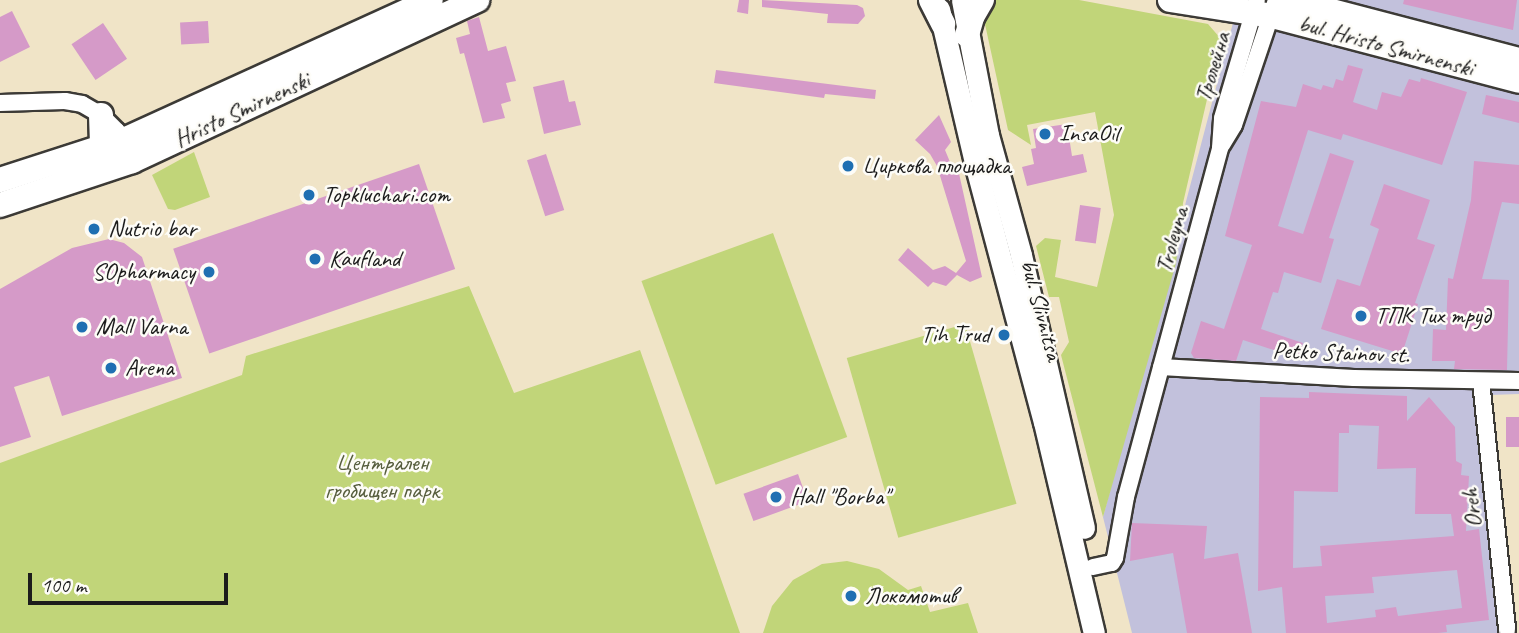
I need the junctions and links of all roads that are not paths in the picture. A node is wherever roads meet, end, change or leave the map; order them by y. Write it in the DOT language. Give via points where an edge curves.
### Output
graph roads {
  1 [pos="431,0"];
  2 [pos="477,0"];
  3 [pos="931,0"];
  4 [pos="962,0"];
  5 [pos="982,0"];
  6 [pos="1170,0"];
  7 [pos="1270,6"];
  8 [pos="940,12"];
  9 [pos="967,35"];
  10 [pos="1519,60"];
  11 [pos="1519,81"];
  12 [pos="0,103"];
  13 [pos="101,115"];
  14 [pos="1220,148"];
  15 [pos="119,149"];
  16 [pos="0,180"];
  17 [pos="0,205"];
  18 [pos="1161,367"];
  19 [pos="1481,381"];
  20 [pos="1519,381"];
  21 [pos="1093,567"];
  22 [pos="1507,630"];
  23 [pos="1094,633"];
  24 [pos="1107,633"];
  1 -- 15 [label="main road, Hristo Smirnenski"];
  2 -- 15 [label="main road, Hristo Smirnenski"];
  3 -- 8 [label="main road"];
  4 -- 9 [label="main road, bul. Slivnitsa"];
  5 -- 9 [label="main road"];
  6 -- 7 [label="main road, bul. Hristo Smirnenski"];
  7 -- 10 [label="main road, bul. Hristo Smirnenski"];
  7 -- 11 [label="main road, bul. Hristo Smirnenski"];
  7 -- 14 [label="street, Тролейна" via="1222,118"];
  8 -- 23 [label="main road, bul. Slivnitsa"];
  9 -- 21 [label="main road, bul. Slivnitsa"];
  12 -- 13 [label="street" via="65,101"];
  13 -- 15 [label="main road"];
  14 -- 18 [label="street, Troleyna"];
  15 -- 16 [label="main road, Hristo Smirnenski"];
  15 -- 17 [label="main road, Hristo Smirnenski"];
  18 -- 19 [label="street, Petko Stainov st."];
  18 -- 21 [label="street, Troleyna" via="1114,561"];
  19 -- 20 [label="street, Petko Stainov st."];
  19 -- 22 [label="street, Oreh"];
  21 -- 24 [label="main road, bul. Slivnitsa"];
}
